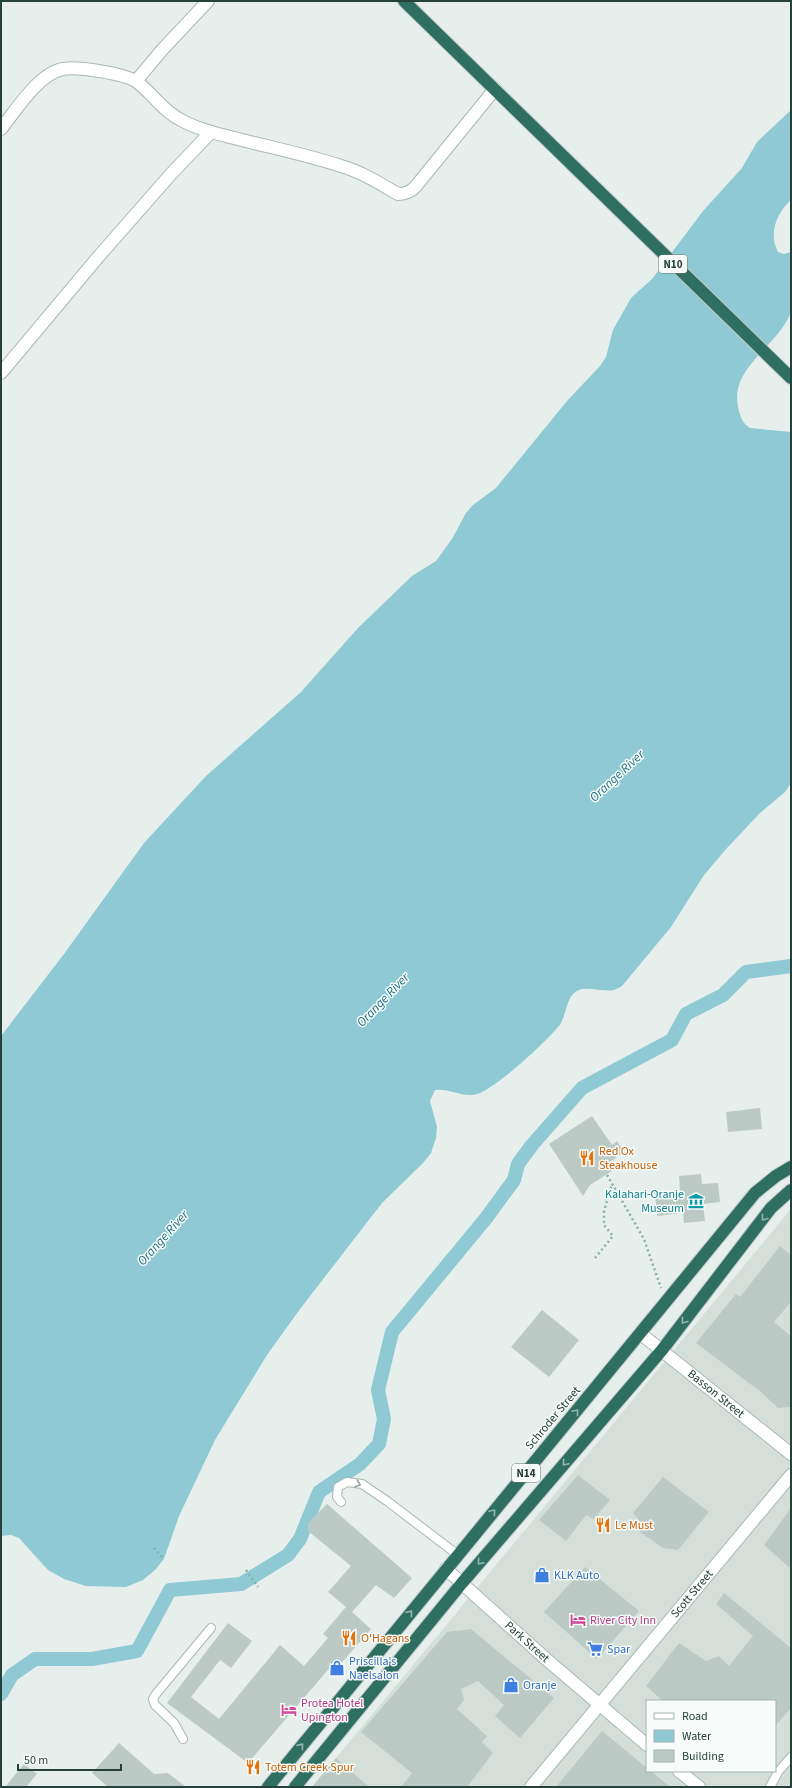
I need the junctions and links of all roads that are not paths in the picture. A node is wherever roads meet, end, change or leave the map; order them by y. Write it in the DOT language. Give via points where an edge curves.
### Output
graph roads {
  1 [pos="208,1"];
  2 [pos="404,1"];
  3 [pos="136,81"];
  4 [pos="495,89"];
  5 [pos="1,129"];
  6 [pos="211,132"];
  7 [pos="1,373"];
  8 [pos="791,378"];
  9 [pos="791,1167"];
  10 [pos="791,1190"];
  11 [pos="641,1334"];
  12 [pos="662,1350"];
  13 [pos="791,1454"];
  14 [pos="791,1475"];
  15 [pos="341,1502"];
  16 [pos="458,1555"];
  17 [pos="446,1568"];
  18 [pos="462,1583"];
  19 [pos="211,1628"];
  20 [pos="599,1706"];
  21 [pos="183,1739"];
  22 [pos="646,1743"];
  23 [pos="791,1757"];
  24 [pos="681,1772"];
  25 [pos="268,1787"];
  26 [pos="295,1787"];
  27 [pos="531,1787"];
  28 [pos="699,1787"];
  29 [pos="770,1787"];
  1 -- 3 [label="street"];
  2 -- 4 [label="highway, N10"];
  3 -- 5 [label="street" via="110,73 61,69 45,78"];
  3 -- 6 [label="street" via="174,117"];
  4 -- 6 [label="street" via="416,186 410,192 402,194 342,166"];
  4 -- 8 [label="highway, N10"];
  6 -- 7 [label="street" via="99,256"];
  9 -- 11 [label="highway, Schroder Street / N14" via="755,1193"];
  10 -- 12 [label="highway, N14, one-way" via="771,1208"];
  11 -- 12 [label="street, Basson Street"];
  16 -- 11 [label="highway, Schroder Street / N14, one-way"];
  12 -- 13 [label="street, Basson Street"];
  12 -- 18 [label="highway, N14, one-way"];
  14 -- 20 [label="street, Scott Street"];
  15 -- 16 [label="lane, one-way" via="336,1497 338,1487 345,1482 357,1482 387,1501"];
  16 -- 17 [label="highway, Schroder Street / N14"];
  17 -- 18 [label="street, Park Street"];
  25 -- 17 [label="highway, Schroder Street / N14, one-way"];
  18 -- 20 [label="street, Park Street"];
  18 -- 26 [label="highway, N14"];
  19 -- 21 [label="lane" via="153,1699 155,1705 174,1723"];
  20 -- 22 [label="street, Park Street"];
  20 -- 27 [label="street, Scott Street"];
  23 -- 29 [label="lane" via="778,1772"];
  24 -- 28 [label="street"];
}
